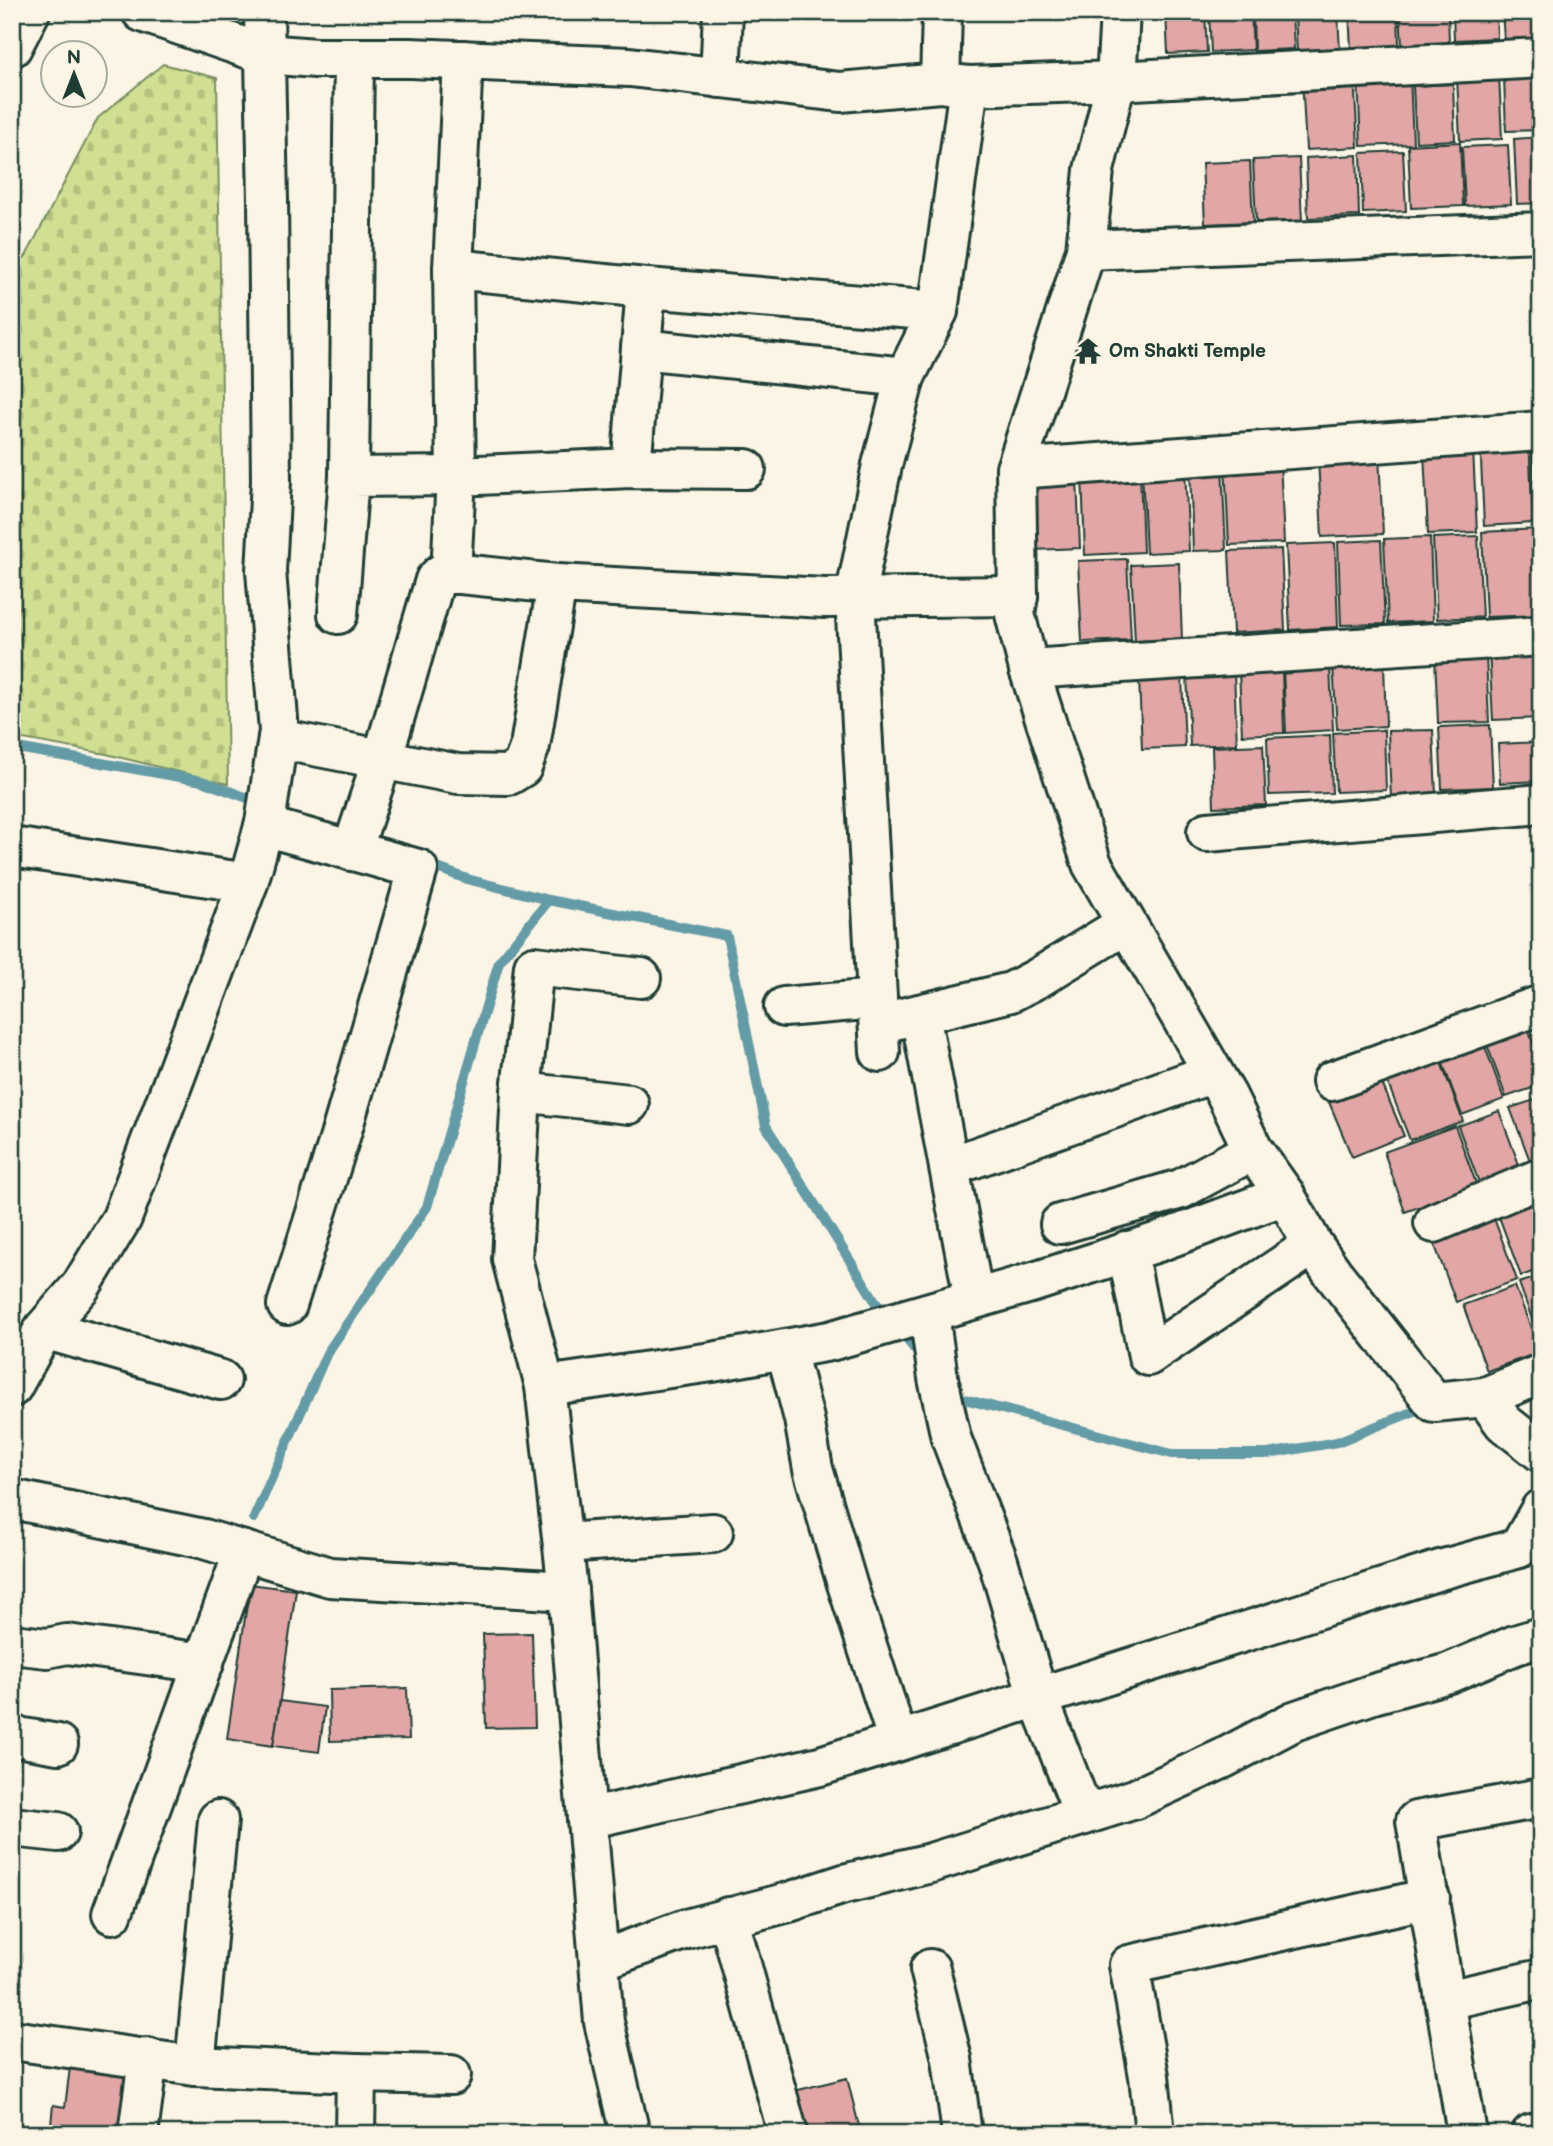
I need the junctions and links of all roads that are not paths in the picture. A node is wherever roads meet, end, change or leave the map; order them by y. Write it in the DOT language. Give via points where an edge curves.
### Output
graph roads {
  1 [pos="30,12"];
  2 [pos="142,12"];
  3 [pos="264,12"];
  4 [pos="723,12"];
  5 [pos="942,12"];
  6 [pos="1120,12"];
  7 [pos="12,47"];
  8 [pos="264,54"];
  9 [pos="354,58"];
  10 [pos="1541,58"];
  11 [pos="463,60"];
  12 [pos="720,78"];
  13 [pos="1116,81"];
  14 [pos="954,85"];
  15 [pos="1541,232"];
  16 [pos="1086,250"];
  17 [pos="453,269"];
  18 [pos="646,288"];
  19 [pos="938,311"];
  20 [pos="640,349"];
  21 [pos="905,377"];
  22 [pos="1541,431"];
  23 [pos="631,468"];
  24 [pos="746,469"];
  25 [pos="1016,469"];
  26 [pos="456,476"];
  27 [pos="349,477"];
  28 [pos="451,574"];
  29 [pos="556,584"];
  30 [pos="1018,596"];
  31 [pos="855,598"];
  32 [pos="338,614"];
  33 [pos="1541,636"];
  34 [pos="1029,669"];
  35 [pos="278,739"];
  36 [pos="382,760"];
  37 [pos="1541,804"];
  38 [pos="266,812"];
  39 [pos="1207,832"];
  40 [pos="12,847"];
  41 [pos="352,851"];
  42 [pos="248,883"];
  43 [pos="1126,924"];
  44 [pos="640,978"];
  45 [pos="1541,1005"];
  46 [pos="784,1007"];
  47 [pos="920,1014"];
  48 [pos="878,1025"];
  49 [pos="1213,1073"];
  50 [pos="1332,1081"];
  51 [pos="521,1093"];
  52 [pos="629,1104"];
  53 [pos="1253,1150"];
  54 [pos="949,1167"];
  55 [pos="1541,1178"];
  56 [pos="1284,1195"];
  57 [pos="1434,1223"];
  58 [pos="1060,1224"];
  59 [pos="1313,1245"];
  60 [pos="1127,1251"];
  61 [pos="974,1299"];
  62 [pos="287,1305"];
  63 [pos="924,1315"];
  64 [pos="44,1329"];
  65 [pos="786,1350"];
  66 [pos="1541,1374"];
  67 [pos="221,1380"];
  68 [pos="545,1386"];
  69 [pos="12,1387"];
  70 [pos="1485,1397"];
  71 [pos="1541,1452"];
  72 [pos="12,1499"];
  73 [pos="1541,1508"];
  74 [pos="713,1533"];
  75 [pos="563,1543"];
  76 [pos="244,1551"];
  77 [pos="568,1591"];
  78 [pos="1541,1637"];
  79 [pos="12,1644"];
  80 [pos="204,1663"];
  81 [pos="1038,1698"];
  82 [pos="12,1736"];
  83 [pos="898,1741"];
  84 [pos="58,1744"];
  85 [pos="1541,1798"];
  86 [pos="1084,1815"];
  87 [pos="587,1819"];
  88 [pos="218,1820"];
  89 [pos="12,1827"];
  90 [pos="58,1832"];
  91 [pos="1430,1898"];
  92 [pos="112,1914"];
  93 [pos="728,1917"];
  94 [pos="599,1961"];
  95 [pos="930,1969"];
  96 [pos="1541,1979"];
  97 [pos="1446,2000"];
  98 [pos="12,2039"];
  99 [pos="148,2058"];
  100 [pos="195,2066"];
  101 [pos="356,2073"];
  102 [pos="451,2075"];
  103 [pos="1541,2132"];
  104 [pos="138,2134"];
  105 [pos="355,2134"];
  106 [pos="630,2134"];
  107 [pos="788,2134"];
  108 [pos="962,2134"];
  109 [pos="1155,2134"];
  110 [pos="1467,2134"];
  111 [pos="1531,2134"];
  1 -- 7 [label="street"];
  2 -- 8 [label="street"];
  3 -- 8 [label="street"];
  4 -- 12 [label="street"];
  5 -- 14 [label="street"];
  6 -- 13 [label="street"];
  8 -- 9 [label="street"];
  8 -- 35 [label="street" via="271,467 266,571"];
  9 -- 11 [label="street"];
  9 -- 27 [label="street"];
  10 -- 13 [label="street"];
  11 -- 12 [label="street" via="630,67"];
  11 -- 17 [label="street"];
  12 -- 14 [label="street" via="840,92"];
  13 -- 14 [label="street"];
  13 -- 16 [label="street" via="1094,170"];
  14 -- 19 [label="street"];
  15 -- 16 [label="street"];
  16 -- 25 [label="street"];
  17 -- 18 [label="street"];
  17 -- 26 [label="street"];
  18 -- 19 [label="street"];
  18 -- 20 [label="street"];
  19 -- 21 [label="street"];
  20 -- 21 [label="street"];
  20 -- 23 [label="street"];
  21 -- 31 [label="street"];
  22 -- 25 [label="street"];
  23 -- 24 [label="street"];
  23 -- 26 [label="street"];
  25 -- 30 [label="street"];
  26 -- 27 [label="street"];
  26 -- 28 [label="street"];
  27 -- 32 [label="street"];
  28 -- 29 [label="street"];
  28 -- 36 [label="street" via="440,574 435,580"];
  29 -- 31 [label="street"];
  29 -- 36 [label="street" via="530,746 522,767 509,775 458,774"];
  30 -- 31 [label="street"];
  30 -- 34 [label="street" via="1015,614"];
  31 -- 48 [label="street"];
  33 -- 34 [label="street"];
  34 -- 43 [label="street" via="1092,864"];
  35 -- 36 [label="street"];
  35 -- 38 [label="street"];
  36 -- 41 [label="street"];
  37 -- 39 [label="street"];
  38 -- 41 [label="street"];
  38 -- 42 [label="street"];
  40 -- 42 [label="street"];
  41 -- 62 [label="street" via="418,869"];
  42 -- 64 [label="street" via="122,1217 81,1286"];
  43 -- 47 [label="street" via="1011,992"];
  43 -- 49 [label="street"];
  44 -- 51 [label="street" via="534,966"];
  45 -- 50 [label="street"];
  46 -- 48 [label="street"];
  47 -- 48 [label="street"];
  47 -- 54 [label="street"];
  49 -- 53 [label="street"];
  49 -- 54 [label="street"];
  51 -- 52 [label="street"];
  51 -- 68 [label="street" via="512,1259"];
  53 -- 56 [label="street"];
  53 -- 58 [label="street" via="1181,1189"];
  54 -- 61 [label="street"];
  55 -- 57 [label="street"];
  56 -- 59 [label="street"];
  56 -- 60 [label="street"];
  59 -- 60 [label="street" via="1148,1356"];
  59 -- 70 [label="street" via="1434,1402"];
  60 -- 61 [label="street"];
  61 -- 63 [label="street"];
  63 -- 65 [label="street"];
  63 -- 81 [label="street" via="951,1438 998,1561"];
  64 -- 67 [label="street"];
  64 -- 69 [label="street"];
  65 -- 68 [label="street"];
  65 -- 83 [label="street" via="813,1469"];
  66 -- 70 [label="street"];
  68 -- 75 [label="street"];
  70 -- 71 [label="street" via="1504,1423"];
  72 -- 76 [label="street" via="204,1538"];
  73 -- 81 [label="street" via="1519,1548"];
  74 -- 75 [label="street"];
  75 -- 77 [label="street"];
  76 -- 77 [label="street" via="330,1577"];
  76 -- 80 [label="street"];
  77 -- 87 [label="street"];
  78 -- 86 [label="street" via="1450,1673 1294,1721 1135,1798"];
  79 -- 80 [label="street" via="47,1648 66,1644"];
  80 -- 92 [label="street"];
  81 -- 83 [label="street"];
  81 -- 86 [label="street"];
  82 -- 84 [label="street"];
  83 -- 87 [label="street" via="820,1766"];
  85 -- 91 [label="street" via="1416,1821"];
  86 -- 93 [label="street" via="931,1863"];
  87 -- 94 [label="street"];
  88 -- 100 [label="street"];
  89 -- 90 [label="street"];
  91 -- 97 [label="street"];
  91 -- 109 [label="street" via="1129,1965"];
  93 -- 94 [label="street"];
  93 -- 107 [label="street"];
  94 -- 106 [label="street" via="604,2022"];
  95 -- 108 [label="street" via="952,2059"];
  96 -- 97 [label="street"];
  97 -- 110 [label="street"];
  98 -- 99 [label="street"];
  99 -- 100 [label="street"];
  99 -- 104 [label="street"];
  100 -- 101 [label="street"];
  101 -- 102 [label="street"];
  101 -- 105 [label="street"];
  103 -- 111 [label="street"];
}
